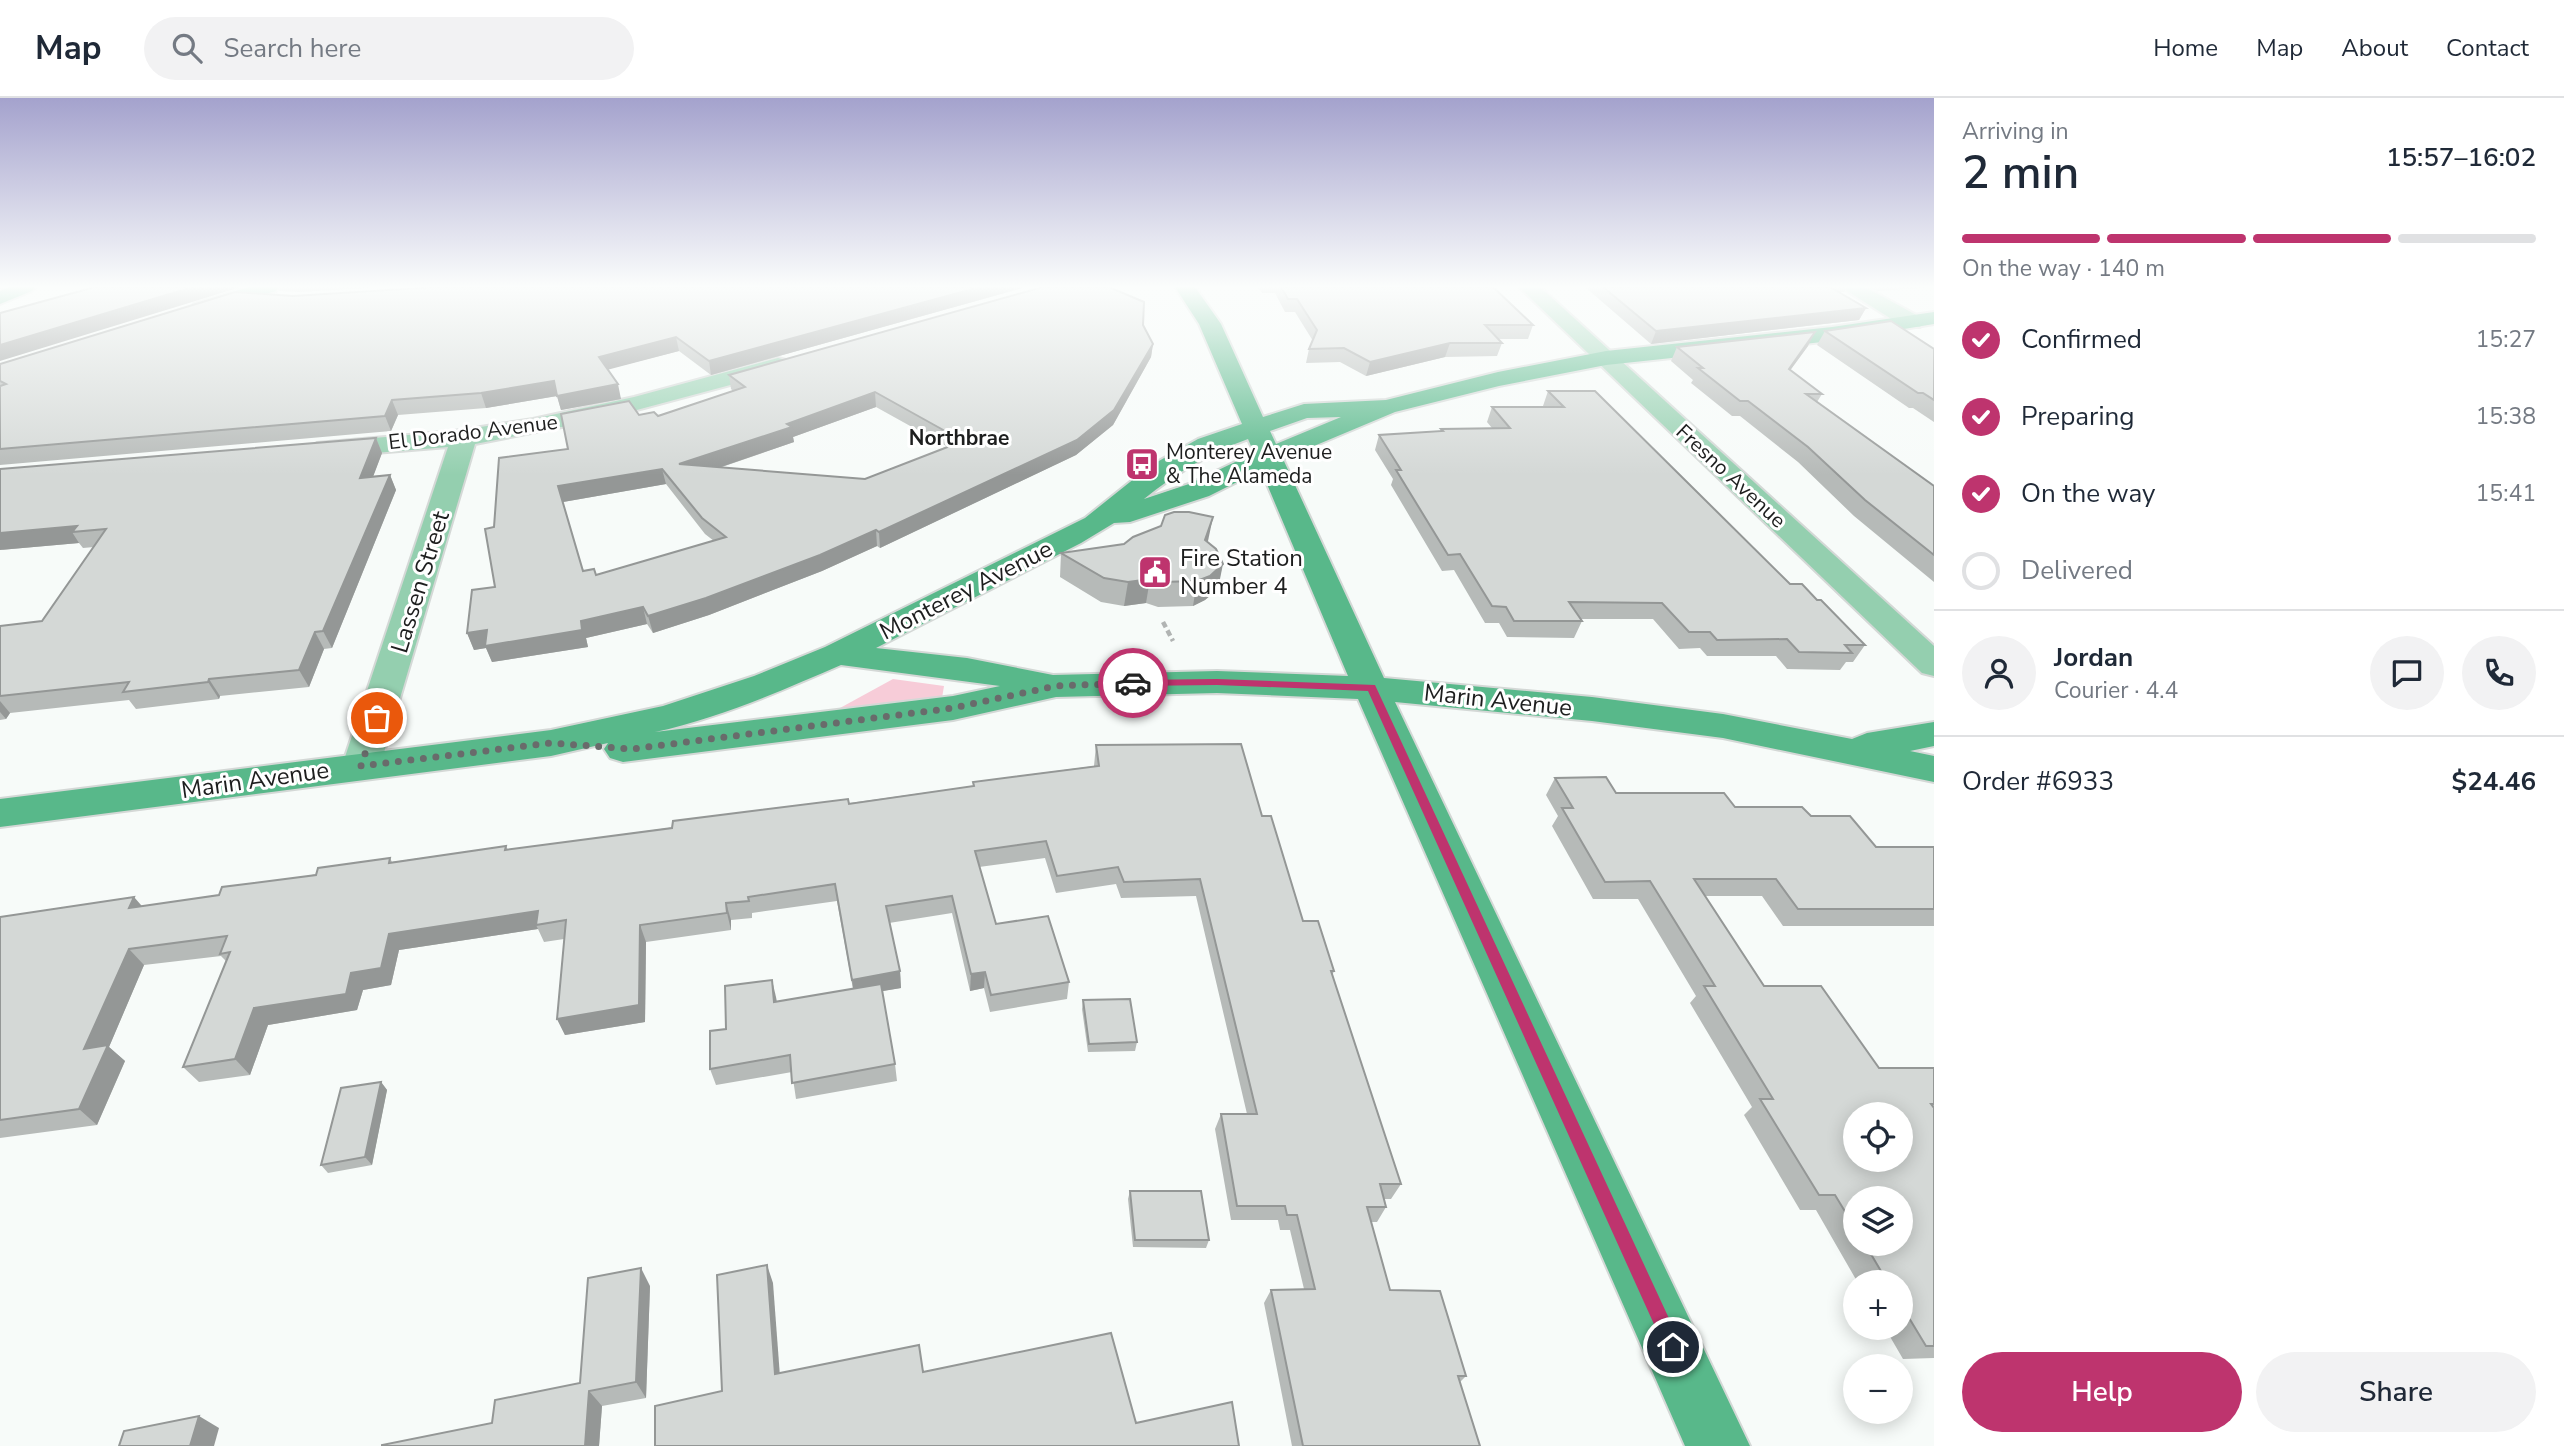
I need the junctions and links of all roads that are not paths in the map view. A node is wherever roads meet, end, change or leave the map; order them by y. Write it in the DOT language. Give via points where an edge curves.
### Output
graph roads {
  1 [pos="1220,350"];
  2 [pos="1597,350"];
  3 [pos="1682,350"];
  4 [pos="1606,358"];
  5 [pos="803,359"];
  6 [pos="1386,407"];
  7 [pos="1253,428"];
  8 [pos="464,437"];
  9 [pos="307,450"];
  10 [pos="1266,457"];
  11 [pos="1095,524"];
  12 [pos="837,654"];
  13 [pos="1934,665"];
  14 [pos="1056,686"];
  15 [pos="1371,688"];
  16 [pos="1934,734"];
  17 [pos="551,743"];
  18 [pos="1846,750"];
  19 [pos="361,766"];
  20 [pos="1934,769"];
  21 [pos="0,813"];
  22 [pos="1718,1446"];
  1 -- 7 [label="main road"];
  2 -- 4 [label="street, Fresno Avenue"];
  3 -- 4 [label="main road, Monterey Avenue"];
  4 -- 6 [label="main road, Monterey Avenue"];
  4 -- 13 [label="street, Fresno Avenue"];
  5 -- 8 [label="street, El Dorado Avenue" via="614,410"];
  6 -- 7 [label="main road, Monterey Avenue" via="1304,411"];
  6 -- 10 [label="main road, Monterey Avenue"];
  7 -- 10 [label="main road"];
  7 -- 11 [label="main road, Monterey Avenue" via="1207,445 1160,472"];
  8 -- 9 [label="street, El Dorado Avenue"];
  8 -- 19 [label="street, Lassen Street"];
  10 -- 11 [label="main road, Monterey Avenue" via="1199,490"];
  10 -- 15 [label="main road"];
  11 -- 12 [label="main road, Monterey Avenue"];
  12 -- 14 [label="main road, Marin Avenue" via="967,669"];
  12 -- 17 [label="main road, Marin Avenue" via="670,717"];
  14 -- 15 [label="main road, Marin Avenue" via="1217,682"];
  14 -- 17 [label="main road, Marin Avenue" via="953,708 632,749"];
  15 -- 18 [label="main road, Marin Avenue" via="1697,723"];
  15 -- 22 [label="main road"];
  16 -- 18 [label="main road"];
  17 -- 19 [label="main road, Marin Avenue"];
  18 -- 20 [label="main road, Marin Avenue"];
  19 -- 21 [label="main road, Marin Avenue"];
}
